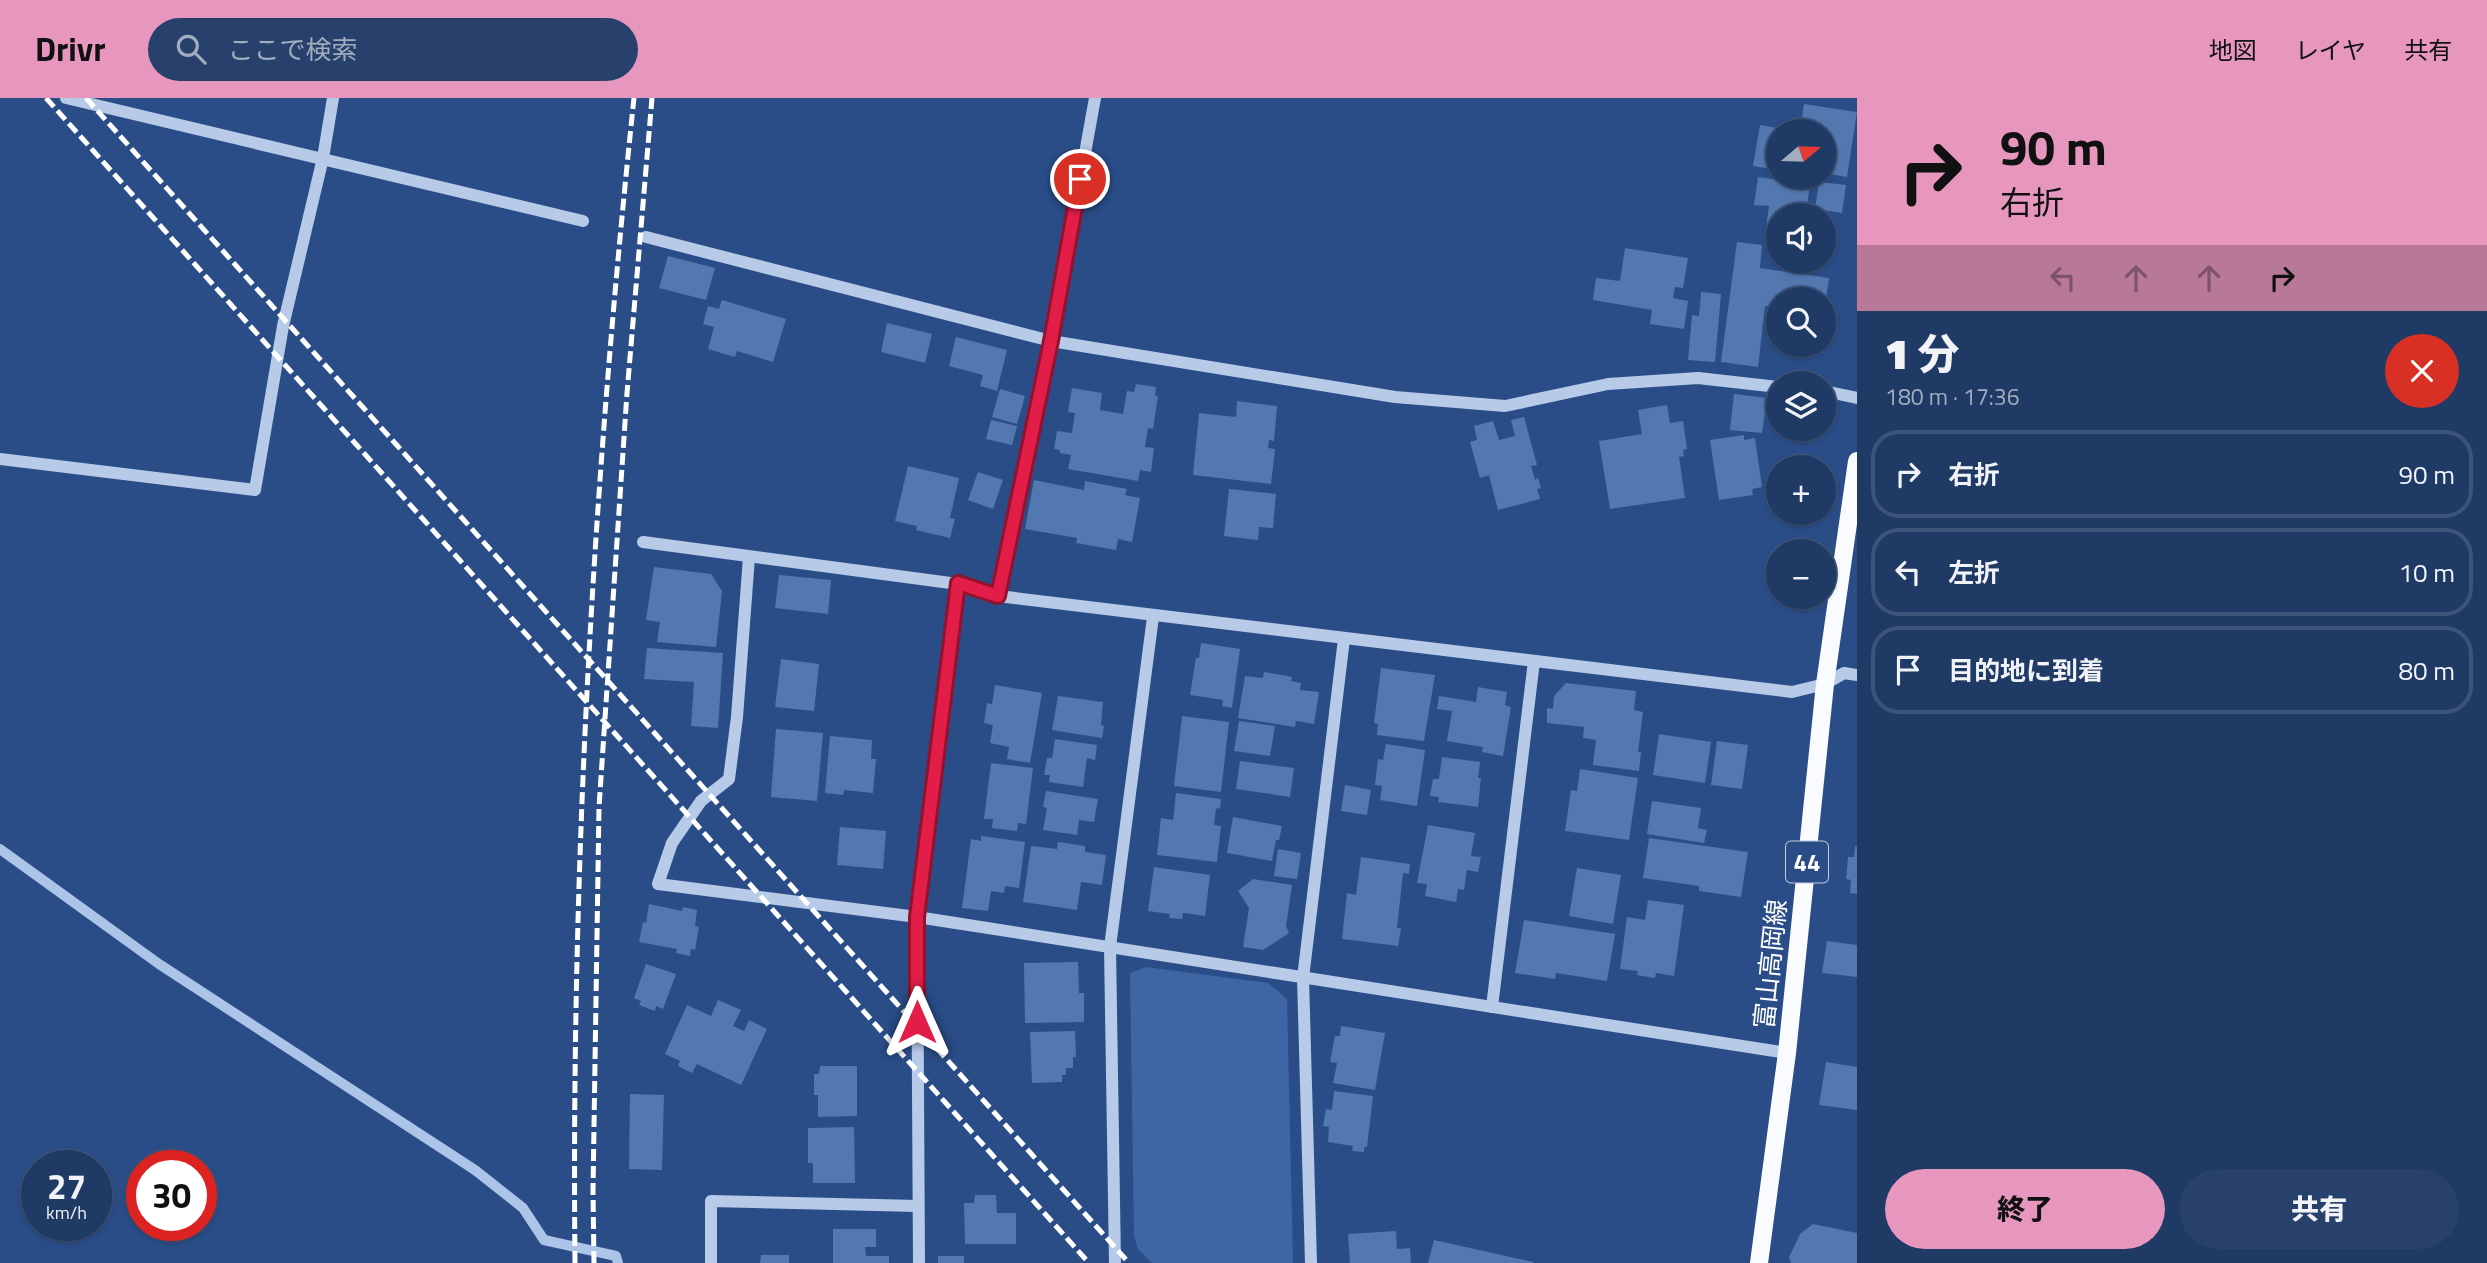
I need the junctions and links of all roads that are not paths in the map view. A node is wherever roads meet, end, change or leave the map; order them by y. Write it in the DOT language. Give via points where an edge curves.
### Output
graph roads {
  1 [pos="66,98"];
  2 [pos="334,98"];
  3 [pos="1095,98"];
  4 [pos="323,158"];
  5 [pos="583,221"];
  6 [pos="646,237"];
  7 [pos="1051,341"];
  8 [pos="1766,386"];
  9 [pos="1836,394"];
  10 [pos="1857,398"];
  11 [pos="0,459"];
  12 [pos="1857,461"];
  13 [pos="1852,535"];
  14 [pos="643,542"];
  15 [pos="749,556"];
  16 [pos="958,583"];
  17 [pos="998,596"];
  18 [pos="1153,617"];
  19 [pos="1344,639"];
  20 [pos="1534,661"];
  21 [pos="1857,675"];
  22 [pos="1825,684"];
  23 [pos="917,917"];
  24 [pos="1110,947"];
  25 [pos="1303,978"];
  26 [pos="1492,1007"];
  27 [pos="1787,1053"];
  28 [pos="918,1206"];
  29 [pos="710,1263"];
  30 [pos="919,1263"];
  31 [pos="1115,1263"];
  32 [pos="1311,1263"];
  33 [pos="1759,1263"];
  1 -- 4 [label="street"];
  2 -- 4 [label="street"];
  3 -- 7 [label="street"];
  4 -- 5 [label="street"];
  4 -- 11 [label="street" via="283,326 255,490"];
  6 -- 7 [label="street"];
  7 -- 8 [label="street" via="1395,397 1505,406 1608,384 1698,378"];
  7 -- 17 [label="street"];
  9 -- 10 [label="street"];
  12 -- 13 [label="main road, 富山高岡線 / 44"];
  13 -- 22 [label="main road, 富山高岡線 / 44"];
  14 -- 15 [label="street"];
  15 -- 16 [label="street"];
  15 -- 23 [label="street" via="729,779 701,801 672,843 658,884"];
  16 -- 17 [label="street"];
  16 -- 23 [label="street"];
  17 -- 18 [label="street"];
  18 -- 19 [label="street"];
  18 -- 24 [label="street"];
  19 -- 20 [label="street"];
  19 -- 25 [label="street"];
  20 -- 22 [label="street" via="1792,692"];
  20 -- 26 [label="street"];
  21 -- 22 [label="street" via="1844,673"];
  22 -- 27 [label="main road, 富山高岡線 / 44"];
  23 -- 24 [label="street"];
  23 -- 28 [label="street"];
  24 -- 25 [label="street"];
  24 -- 31 [label="street"];
  25 -- 26 [label="street"];
  25 -- 32 [label="street"];
  26 -- 27 [label="street"];
  27 -- 33 [label="main road, 富山高岡線 / 44"];
  28 -- 29 [label="street" via="711,1201"];
  28 -- 30 [label="street"];
}
